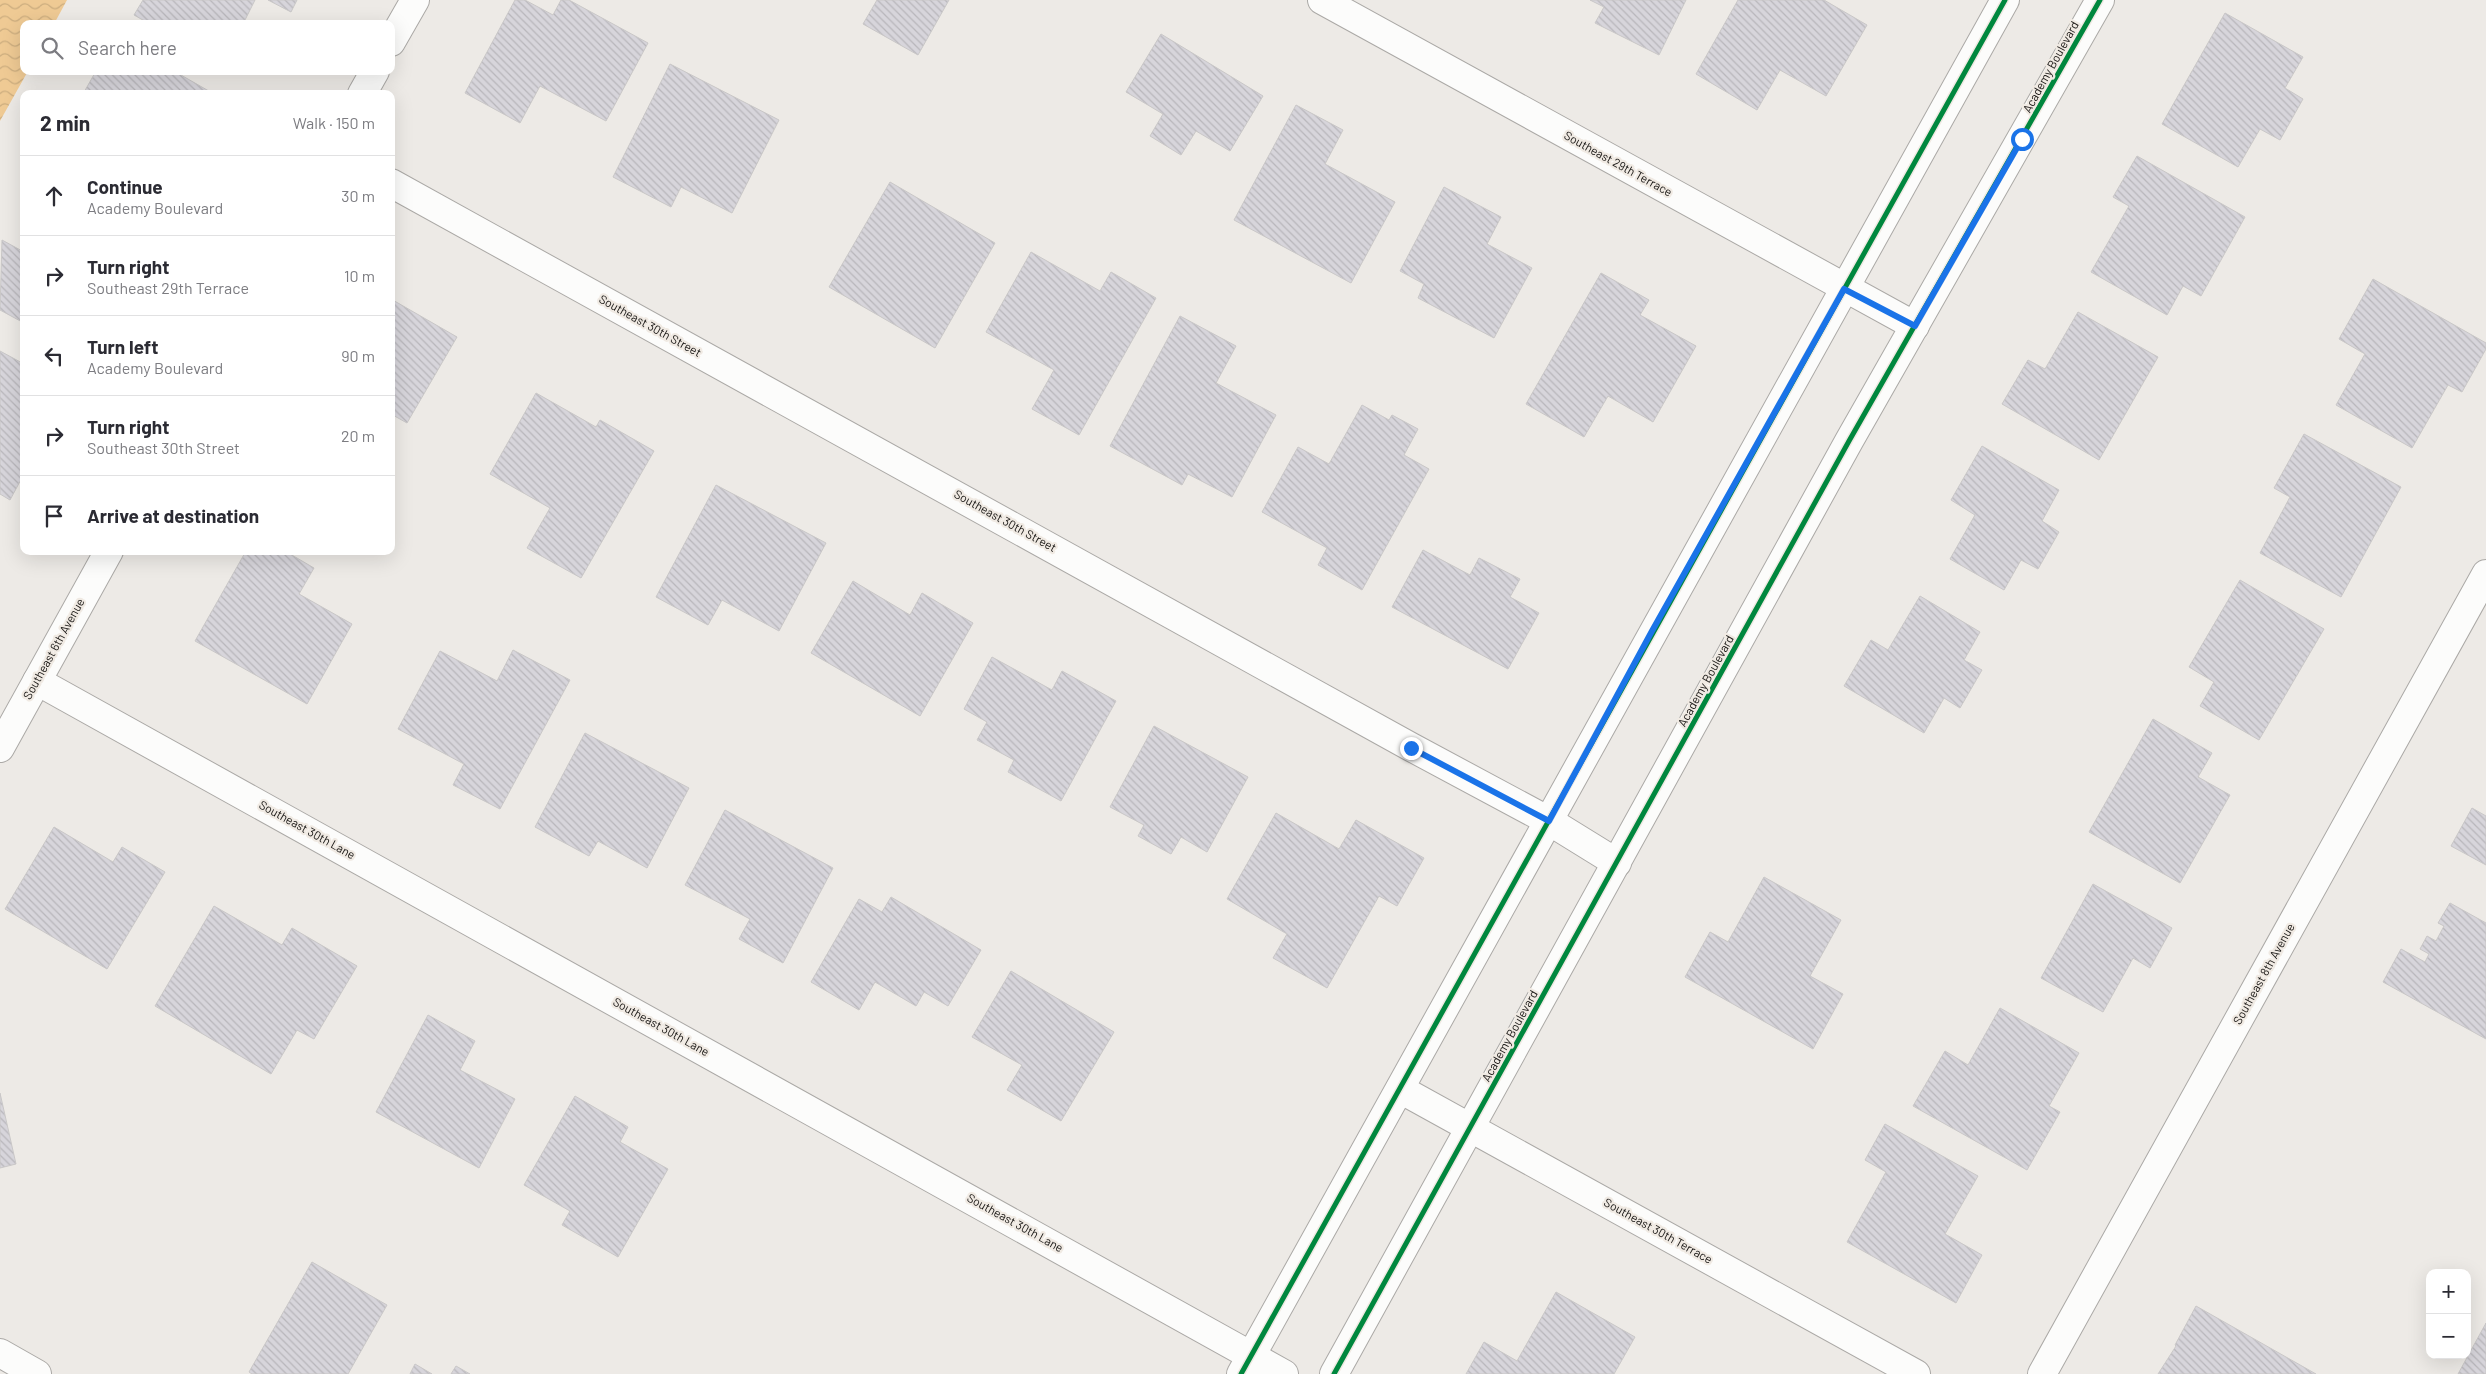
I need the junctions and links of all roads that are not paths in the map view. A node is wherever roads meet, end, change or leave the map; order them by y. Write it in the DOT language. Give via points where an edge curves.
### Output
graph roads {
  1 [pos="415,0"];
  2 [pos="1322,0"];
  3 [pos="2005,0"];
  4 [pos="2100,0"];
  5 [pos="395,35"];
  6 [pos="373,75"];
  7 [pos="364,90"];
  8 [pos="395,185"];
  9 [pos="1844,289"];
  10 [pos="1915,326"];
  11 [pos="107,555"];
  12 [pos="2486,574"];
  13 [pos="37,681"];
  14 [pos="0,748"];
  15 [pos="1549,821"];
  16 [pos="1617,862"];
  17 [pos="1400,1089"];
  18 [pos="1471,1127"];
  19 [pos="0,1353"];
  20 [pos="1246,1364"];
  21 [pos="38,1374"];
  22 [pos="1284,1374"];
  23 [pos="1334,1374"];
  24 [pos="1916,1374"];
  25 [pos="2042,1374"];
  1 -- 5 [label="street"];
  2 -- 9 [label="street, Southeast 29th Terrace"];
  3 -- 9 [label="street"];
  4 -- 10 [label="street, Academy Boulevard"];
  6 -- 7 [label="street"];
  8 -- 15 [label="street, Southeast 30th Street" via="1411,748"];
  9 -- 10 [label="street, Southeast 29th Terrace"];
  9 -- 15 [label="street"];
  10 -- 16 [label="street, Academy Boulevard"];
  11 -- 13 [label="street, Southeast 6th Avenue"];
  12 -- 25 [label="street, Southeast 8th Avenue"];
  13 -- 14 [label="street, Southeast 6th Avenue"];
  13 -- 20 [label="street, Southeast 30th Lane"];
  15 -- 16 [label="street, Southeast 30th Street"];
  15 -- 17 [label="street"];
  16 -- 18 [label="street, Academy Boulevard"];
  17 -- 18 [label="street, Southeast 30th Terrace"];
  17 -- 20 [label="street"];
  18 -- 23 [label="street, Academy Boulevard"];
  18 -- 24 [label="street, Southeast 30th Terrace"];
  19 -- 21 [label="street"];
  20 -- 22 [label="street, Southeast 30th Lane"];
}
